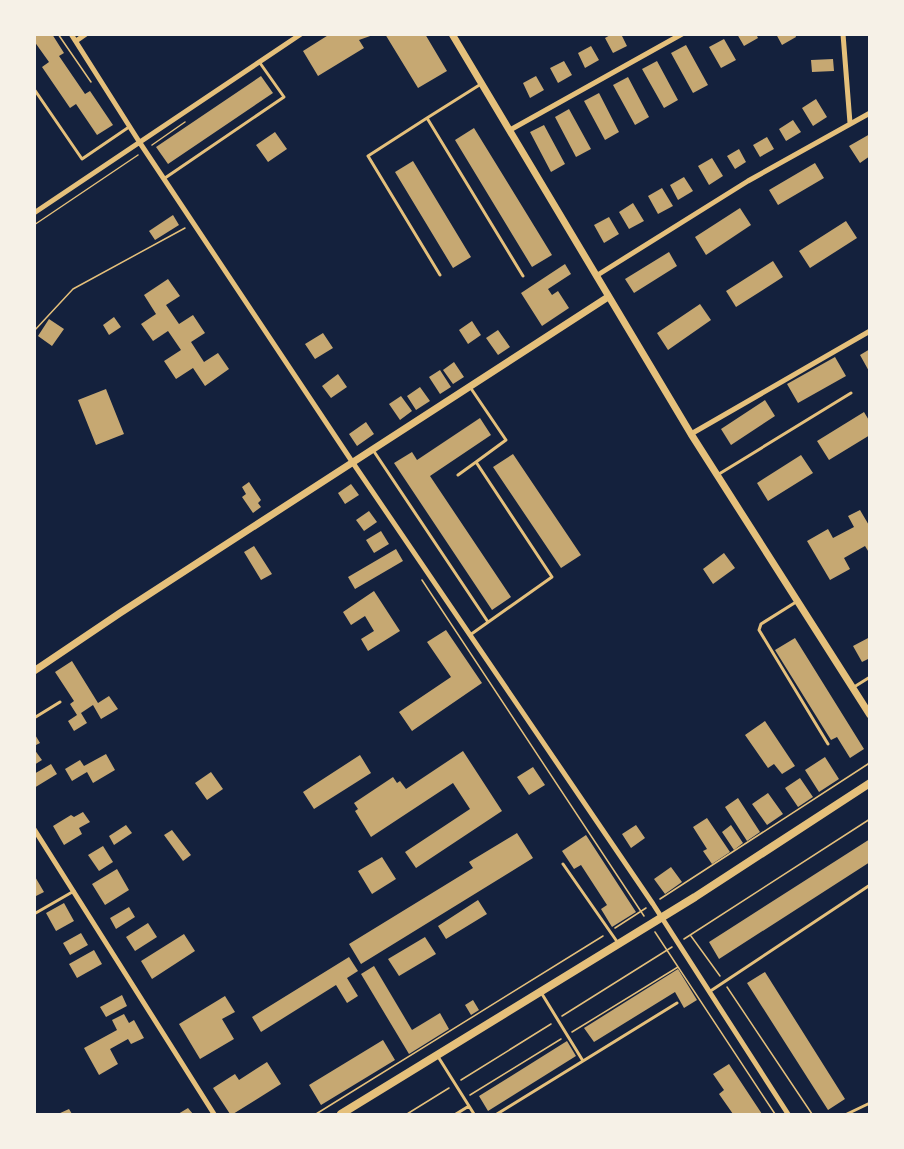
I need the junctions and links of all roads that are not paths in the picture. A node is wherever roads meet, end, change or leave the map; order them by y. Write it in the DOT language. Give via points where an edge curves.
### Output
graph roads {
  1 [pos="70,34"];
  2 [pos="86,34"];
  3 [pos="300,34"];
  4 [pos="452,34"];
  5 [pos="682,34"];
  6 [pos="843,34"];
  7 [pos="76,41"];
  8 [pos="260,62"];
  9 [pos="481,84"];
  10 [pos="34,89"];
  11 [pos="870,113"];
  12 [pos="427,118"];
  13 [pos="850,123"];
  14 [pos="129,127"];
  15 [pos="510,130"];
  16 [pos="140,143"];
  17 [pos="163,179"];
  18 [pos="34,213"];
  19 [pos="440,275"];
  20 [pos="523,276"];
  21 [pos="596,276"];
  22 [pos="608,297"];
  23 [pos="870,331"];
  24 [pos="470,386"];
  25 [pos="851,393"];
  26 [pos="691,434"];
  27 [pos="373,450"];
  28 [pos="476,462"];
  29 [pos="353,463"];
  30 [pos="458,475"];
  31 [pos="717,475"];
  32 [pos="797,601"];
  33 [pos="488,622"];
  34 [pos="470,635"];
  35 [pos="34,671"];
  36 [pos="870,677"];
  37 [pos="853,688"];
  38 [pos="60,702"];
  39 [pos="870,715"];
  40 [pos="34,718"];
  41 [pos="828,744"];
  42 [pos="870,783"];
  43 [pos="34,829"];
  44 [pos="563,864"];
  45 [pos="870,885"];
  46 [pos="74,891"];
  47 [pos="34,914"];
  48 [pos="662,918"];
  49 [pos="619,944"];
  50 [pos="541,992"];
  51 [pos="710,992"];
  52 [pos="676,1003"];
  53 [pos="437,1055"];
  54 [pos="583,1061"];
  55 [pos="870,1103"];
  56 [pos="469,1106"];
  57 [pos="214,1114"];
  58 [pos="341,1114"];
  59 [pos="456,1114"];
  60 [pos="474,1114"];
  61 [pos="497,1114"];
  62 [pos="788,1114"];
  63 [pos="847,1114"];
  1 -- 7 [label="street"];
  2 -- 7 [label="street"];
  3 -- 8 [label="street"];
  4 -- 9 [label="street"];
  5 -- 15 [label="street"];
  6 -- 13 [label="street"];
  7 -- 14 [label="street"];
  8 -- 16 [label="street"];
  8 -- 17 [label="lane" via="284,97"];
  9 -- 12 [label="lane"];
  9 -- 15 [label="street"];
  10 -- 14 [label="lane" via="82,159"];
  11 -- 13 [label="street"];
  12 -- 19 [label="lane" via="368,156"];
  12 -- 20 [label="lane"];
  13 -- 21 [label="street" via="747,181"];
  14 -- 16 [label="street"];
  15 -- 21 [label="street"];
  16 -- 17 [label="street"];
  16 -- 18 [label="street"];
  17 -- 29 [label="street"];
  21 -- 22 [label="street"];
  22 -- 24 [label="street"];
  22 -- 26 [label="street"];
  23 -- 26 [label="street"];
  24 -- 27 [label="street"];
  24 -- 28 [label="lane" via="506,440"];
  25 -- 31 [label="lane"];
  26 -- 31 [label="street"];
  27 -- 29 [label="street"];
  27 -- 33 [label="lane"];
  28 -- 30 [label="lane"];
  28 -- 33 [label="lane" via="552,577"];
  29 -- 34 [label="street"];
  29 -- 35 [label="street"];
  31 -- 32 [label="street"];
  32 -- 37 [label="street"];
  32 -- 41 [label="lane" via="761,624 759,630"];
  33 -- 34 [label="lane"];
  34 -- 48 [label="street"];
  36 -- 37 [label="lane"];
  37 -- 39 [label="street"];
  38 -- 40 [label="lane"];
  42 -- 48 [label="main road"];
  43 -- 46 [label="street"];
  44 -- 49 [label="lane"];
  45 -- 51 [label="lane"];
  46 -- 47 [label="lane"];
  46 -- 57 [label="street"];
  48 -- 49 [label="main road"];
  48 -- 51 [label="street"];
  49 -- 50 [label="main road"];
  50 -- 53 [label="main road"];
  50 -- 54 [label="lane"];
  51 -- 62 [label="street"];
  52 -- 54 [label="lane"];
  53 -- 56 [label="lane"];
  53 -- 58 [label="main road"];
  54 -- 61 [label="lane"];
  55 -- 63 [label="lane"];
  56 -- 59 [label="lane"];
  56 -- 60 [label="lane"];
}
